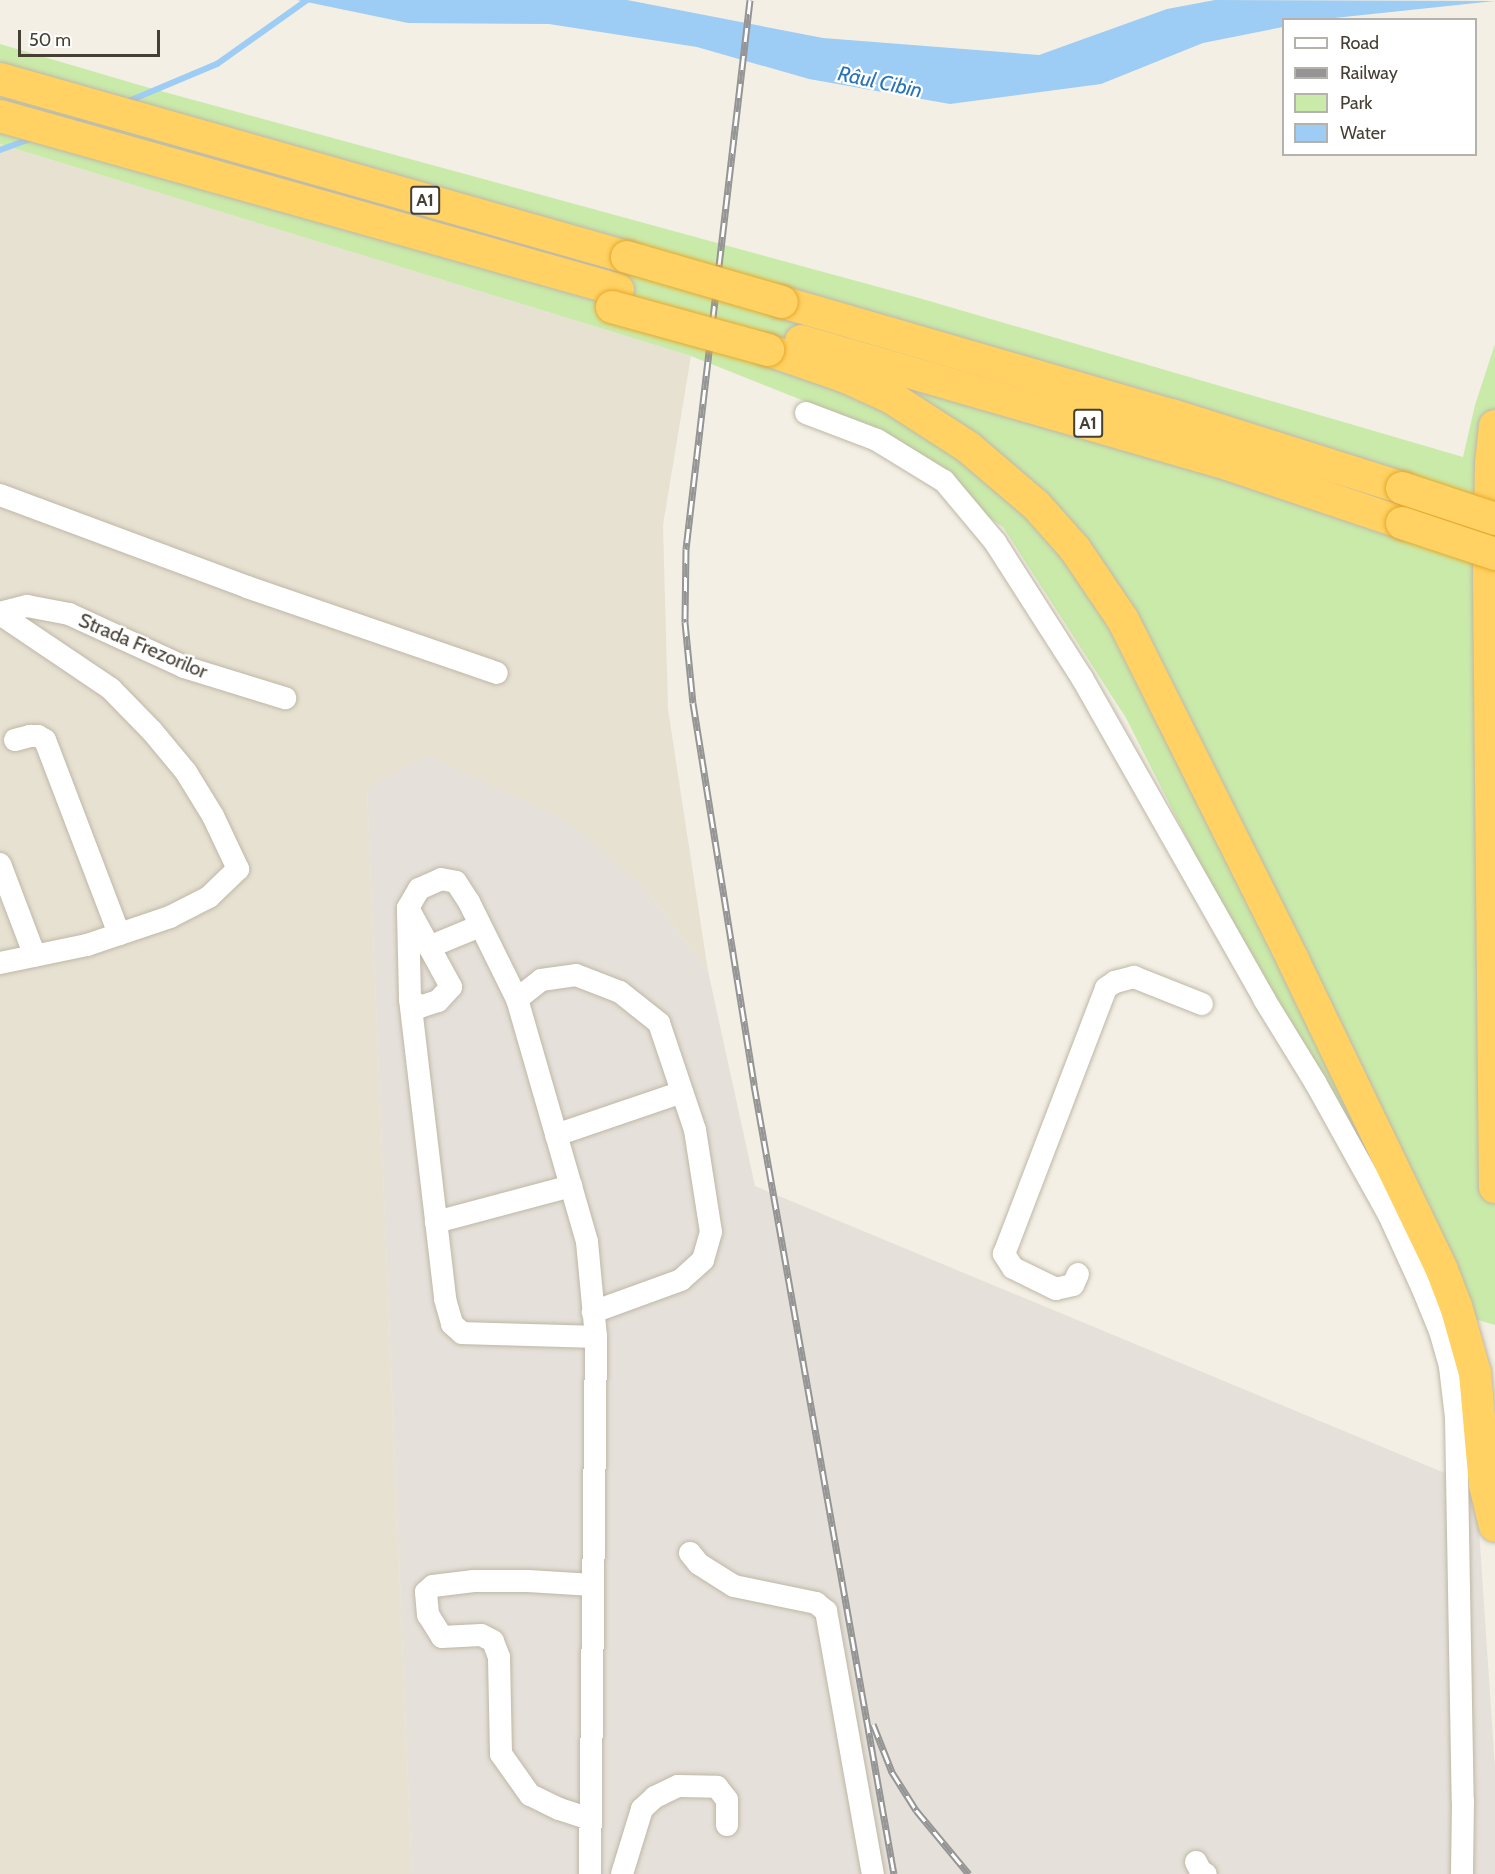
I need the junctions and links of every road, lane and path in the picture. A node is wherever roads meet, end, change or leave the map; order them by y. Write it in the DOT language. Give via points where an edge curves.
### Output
graph roads {
  1 [pos="0,79"];
  2 [pos="0,116"];
  3 [pos="770,342"];
  4 [pos="806,413"];
  5 [pos="1495,426"];
  6 [pos="1403,479"];
  7 [pos="0,495"];
  8 [pos="1495,500"];
  9 [pos="1495,519"];
  10 [pos="1495,554"];
  11 [pos="0,614"];
  12 [pos="497,673"];
  13 [pos="285,698"];
  14 [pos="15,740"];
  15 [pos="0,864"];
  16 [pos="408,908"];
  17 [pos="480,926"];
  18 [pos="119,934"];
  19 [pos="429,947"];
  20 [pos="35,956"];
  21 [pos="0,963"];
  22 [pos="410,999"];
  23 [pos="517,999"];
  24 [pos="1203,1004"];
  25 [pos="682,1092"];
  26 [pos="556,1135"];
  27 [pos="571,1186"];
  28 [pos="1495,1187"];
  29 [pos="436,1222"];
  30 [pos="1078,1274"];
  31 [pos="593,1312"];
  32 [pos="596,1337"];
  33 [pos="1495,1526"];
  34 [pos="690,1553"];
  35 [pos="593,1585"];
  36 [pos="590,1819"];
  37 [pos="727,1825"];
  38 [pos="590,1874"];
  39 [pos="622,1874"];
  40 [pos="873,1874"];
  41 [pos="1462,1874"];
  1 -- 6 [label="highway, A1, bridge" via="629,250 1160,411"];
  2 -- 3 [label="highway, A1"];
  3 -- 10 [label="highway, A1, bridge" via="1230,465"];
  3 -- 33 [label="highway" via="892,398 968,447 1036,505 1075,549 1123,620 1442,1270 1475,1373 1485,1485"];
  4 -- 41 [label="street" via="877,440 944,481 995,543 1082,678 1315,1082 1389,1215 1422,1287 1440,1331 1456,1417"];
  5 -- 28 [label="highway" via="1489,576"];
  6 -- 8 [label="highway"];
  6 -- 9 [label="highway, A1, bridge"];
  7 -- 12 [label="street" via="247,587"];
  11 -- 13 [label="street, Strada Frezorilor" via="27,606 69,614 184,668"];
  11 -- 18 [label="street" via="111,688 152,731 197,790 238,870 209,897 171,917"];
  14 -- 18 [label="street" via="30,736 45,740"];
  15 -- 20 [label="street"];
  16 -- 17 [label="street" via="419,889 441,879 456,882"];
  16 -- 19 [label="street"];
  16 -- 22 [label="street"];
  17 -- 19 [label="street"];
  17 -- 23 [label="street"];
  18 -- 20 [label="street"];
  19 -- 22 [label="street" via="451,987 438,1001 420,1006"];
  20 -- 21 [label="street"];
  22 -- 29 [label="street"];
  23 -- 25 [label="street" via="541,980 576,975 620,992 659,1023"];
  23 -- 26 [label="street"];
  24 -- 30 [label="street" via="1134,977 1115,981 1106,988 1004,1254 1013,1268 1056,1289 1073,1285"];
  25 -- 26 [label="street"];
  25 -- 31 [label="street" via="695,1130 711,1232 703,1260 681,1280"];
  26 -- 27 [label="street"];
  27 -- 29 [label="street"];
  27 -- 31 [label="street" via="587,1242"];
  29 -- 32 [label="street" via="445,1299 452,1324 462,1333"];
  31 -- 32 [label="street"];
  32 -- 35 [label="street"];
  34 -- 40 [label="street" via="699,1564 734,1586 816,1603 826,1611"];
  35 -- 36 [label="street"];
  35 -- 36 [label="street" via="474,1581 433,1586 426,1592 428,1615 442,1637 481,1635 493,1641 499,1658 501,1754 518,1779 530,1795"];
  36 -- 38 [label="street"];
  37 -- 39 [label="street" via="727,1800 717,1787 678,1786 655,1797 642,1809"];
}
